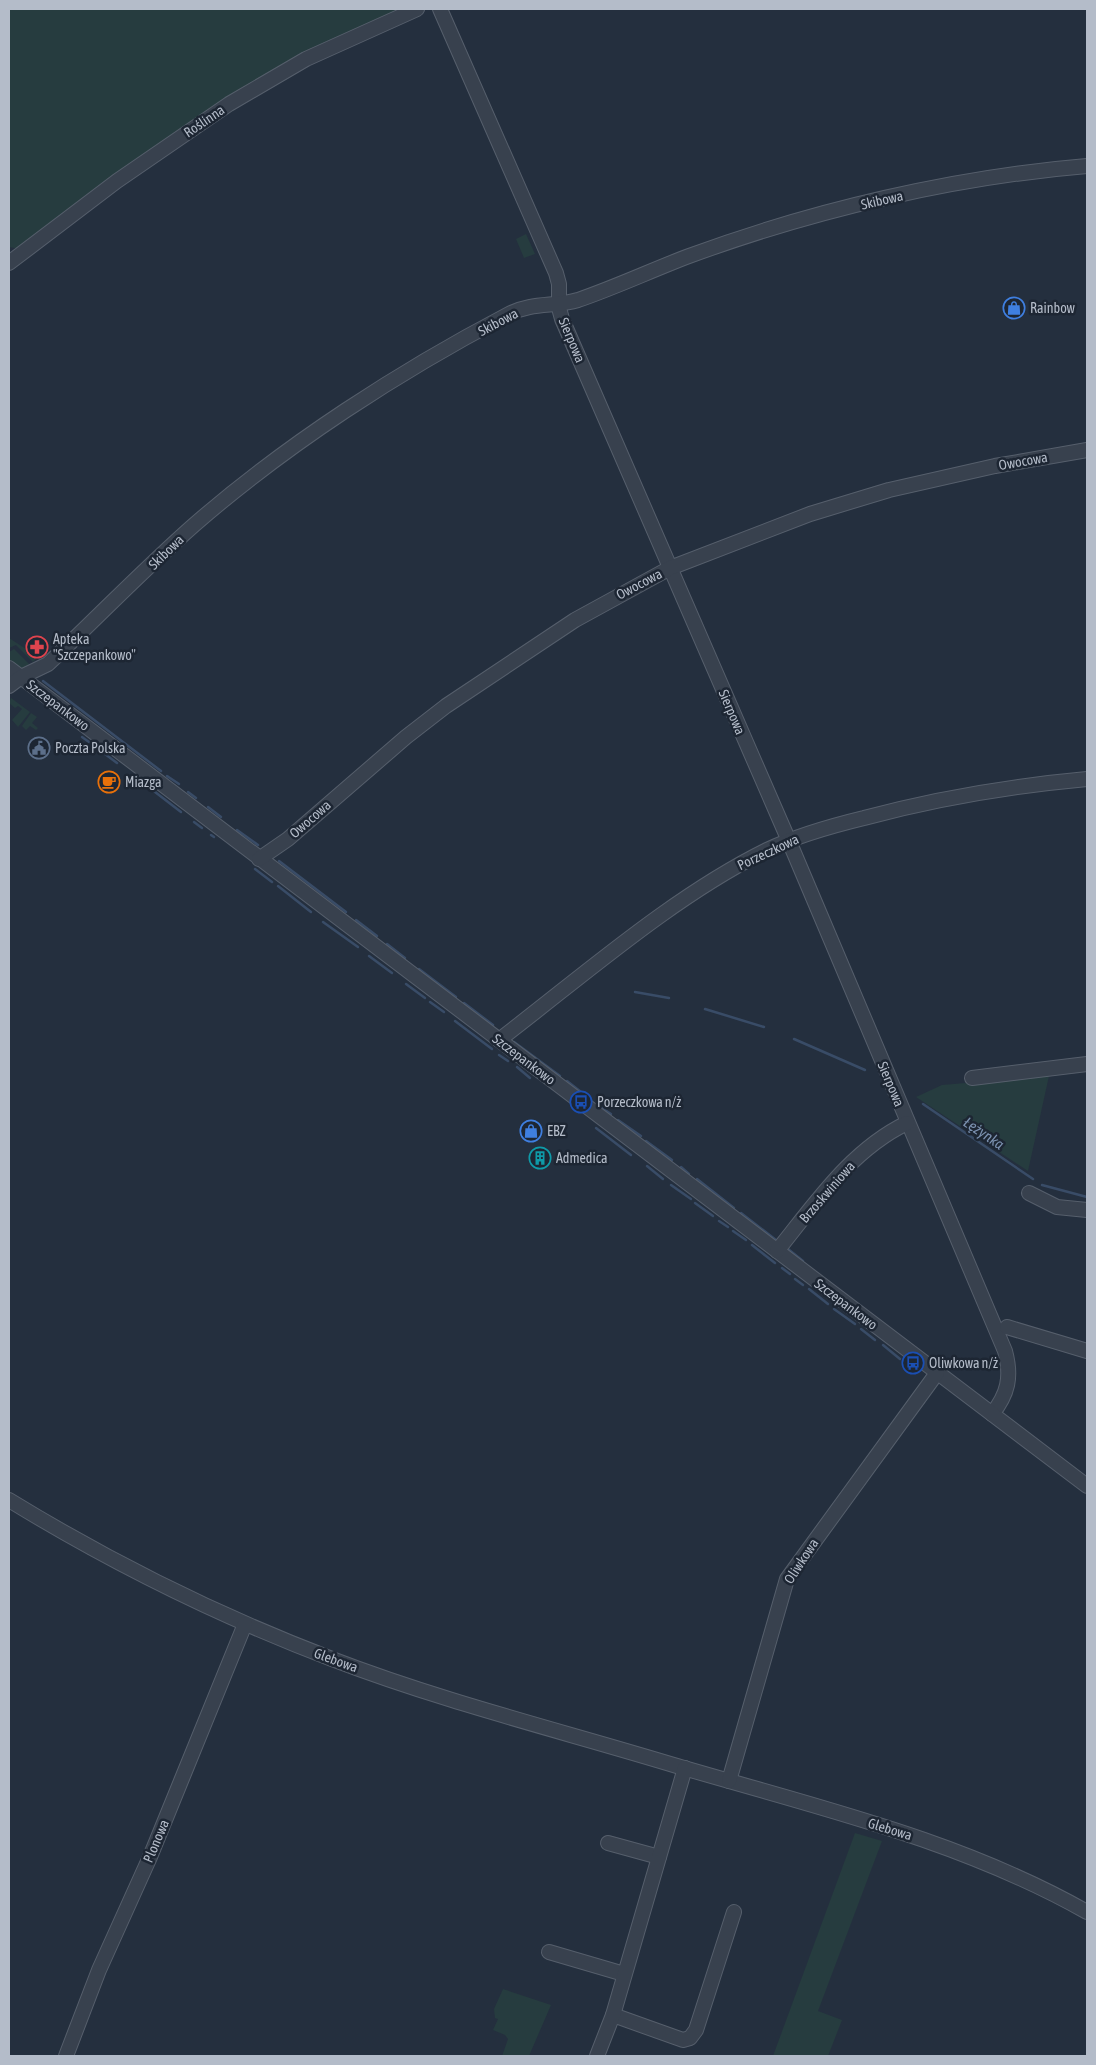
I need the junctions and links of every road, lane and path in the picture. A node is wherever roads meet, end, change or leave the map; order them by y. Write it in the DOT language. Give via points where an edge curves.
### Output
graph roads {
  1 [pos="417,9"];
  2 [pos="440,9"];
  3 [pos="1087,166"];
  4 [pos="11,257"];
  5 [pos="559,303"];
  6 [pos="1087,450"];
  7 [pos="670,568"];
  8 [pos="9,668"];
  9 [pos="21,677"];
  10 [pos="9,686"];
  11 [pos="1087,779"];
  12 [pos="788,841"];
  13 [pos="259,858"];
  14 [pos="499,1040"];
  15 [pos="1087,1064"];
  16 [pos="972,1078"];
  17 [pos="908,1123"];
  18 [pos="1029,1193"];
  19 [pos="1087,1210"];
  20 [pos="777,1251"];
  21 [pos="1008,1327"];
  22 [pos="1087,1351"];
  23 [pos="937,1373"];
  24 [pos="992,1414"];
  25 [pos="1087,1486"];
  26 [pos="9,1500"];
  27 [pos="245,1624"];
  28 [pos="685,1768"];
  29 [pos="729,1781"];
  30 [pos="608,1843"];
  31 [pos="659,1857"];
  32 [pos="734,1912"];
  33 [pos="1087,1912"];
  34 [pos="549,1952"];
  35 [pos="624,1974"];
  36 [pos="613,2015"];
  37 [pos="66,2056"];
  38 [pos="597,2056"];
  1 -- 4 [label="street, Roślinna" via="269,80 118,180"];
  2 -- 5 [label="street, Sierpowa" via="556,273 561,294"];
  3 -- 5 [label="street, Skibowa" via="973,182 847,208 689,256 578,300"];
  5 -- 7 [label="street, Sierpowa" via="562,319"];
  5 -- 9 [label="street, Skibowa" via="531,305 510,314 396,380 297,444 194,525 48,664"];
  6 -- 7 [label="street, Owocowa" via="994,466 889,490 810,514"];
  7 -- 12 [label="street, Sierpowa"];
  7 -- 13 [label="street, Owocowa" via="575,620 446,706 406,736 288,839"];
  8 -- 9 [label="street, Szczepankowo"];
  9 -- 10 [label="street, Skibowa"];
  9 -- 13 [label="street, Szczepankowo"];
  11 -- 12 [label="street, Porzeczkowa" via="1017,786 931,802"];
  12 -- 14 [label="street, Porzeczkowa" via="742,864 679,905"];
  12 -- 17 [label="street, Sierpowa"];
  13 -- 14 [label="street, Szczepankowo"];
  14 -- 20 [label="street, Szczepankowo"];
  15 -- 16 [label="street"];
  17 -- 20 [label="street, Brzoskwiniowa" via="845,1169"];
  17 -- 24 [label="street, Sierpowa" via="1005,1351 1009,1366 1008,1386"];
  18 -- 19 [label="street" via="1057,1207"];
  20 -- 23 [label="street, Szczepankowo"];
  21 -- 22 [label="street"];
  23 -- 24 [label="street, Szczepankowo"];
  23 -- 29 [label="street, Oliwkowa" via="787,1579"];
  24 -- 25 [label="street, Szczepankowo"];
  26 -- 27 [label="street, Glebowa" via="134,1573"];
  27 -- 28 [label="street, Glebowa" via="378,1675"];
  27 -- 37 [label="street, Plonowa"];
  28 -- 29 [label="street, Glebowa"];
  28 -- 31 [label="street"];
  29 -- 33 [label="street, Glebowa" via="951,1849 1029,1882"];
  30 -- 31 [label="street"];
  31 -- 35 [label="street"];
  32 -- 36 [label="street" via="696,2030 690,2038 683,2040"];
  34 -- 35 [label="street"];
  35 -- 36 [label="street"];
  36 -- 38 [label="street"];
}
